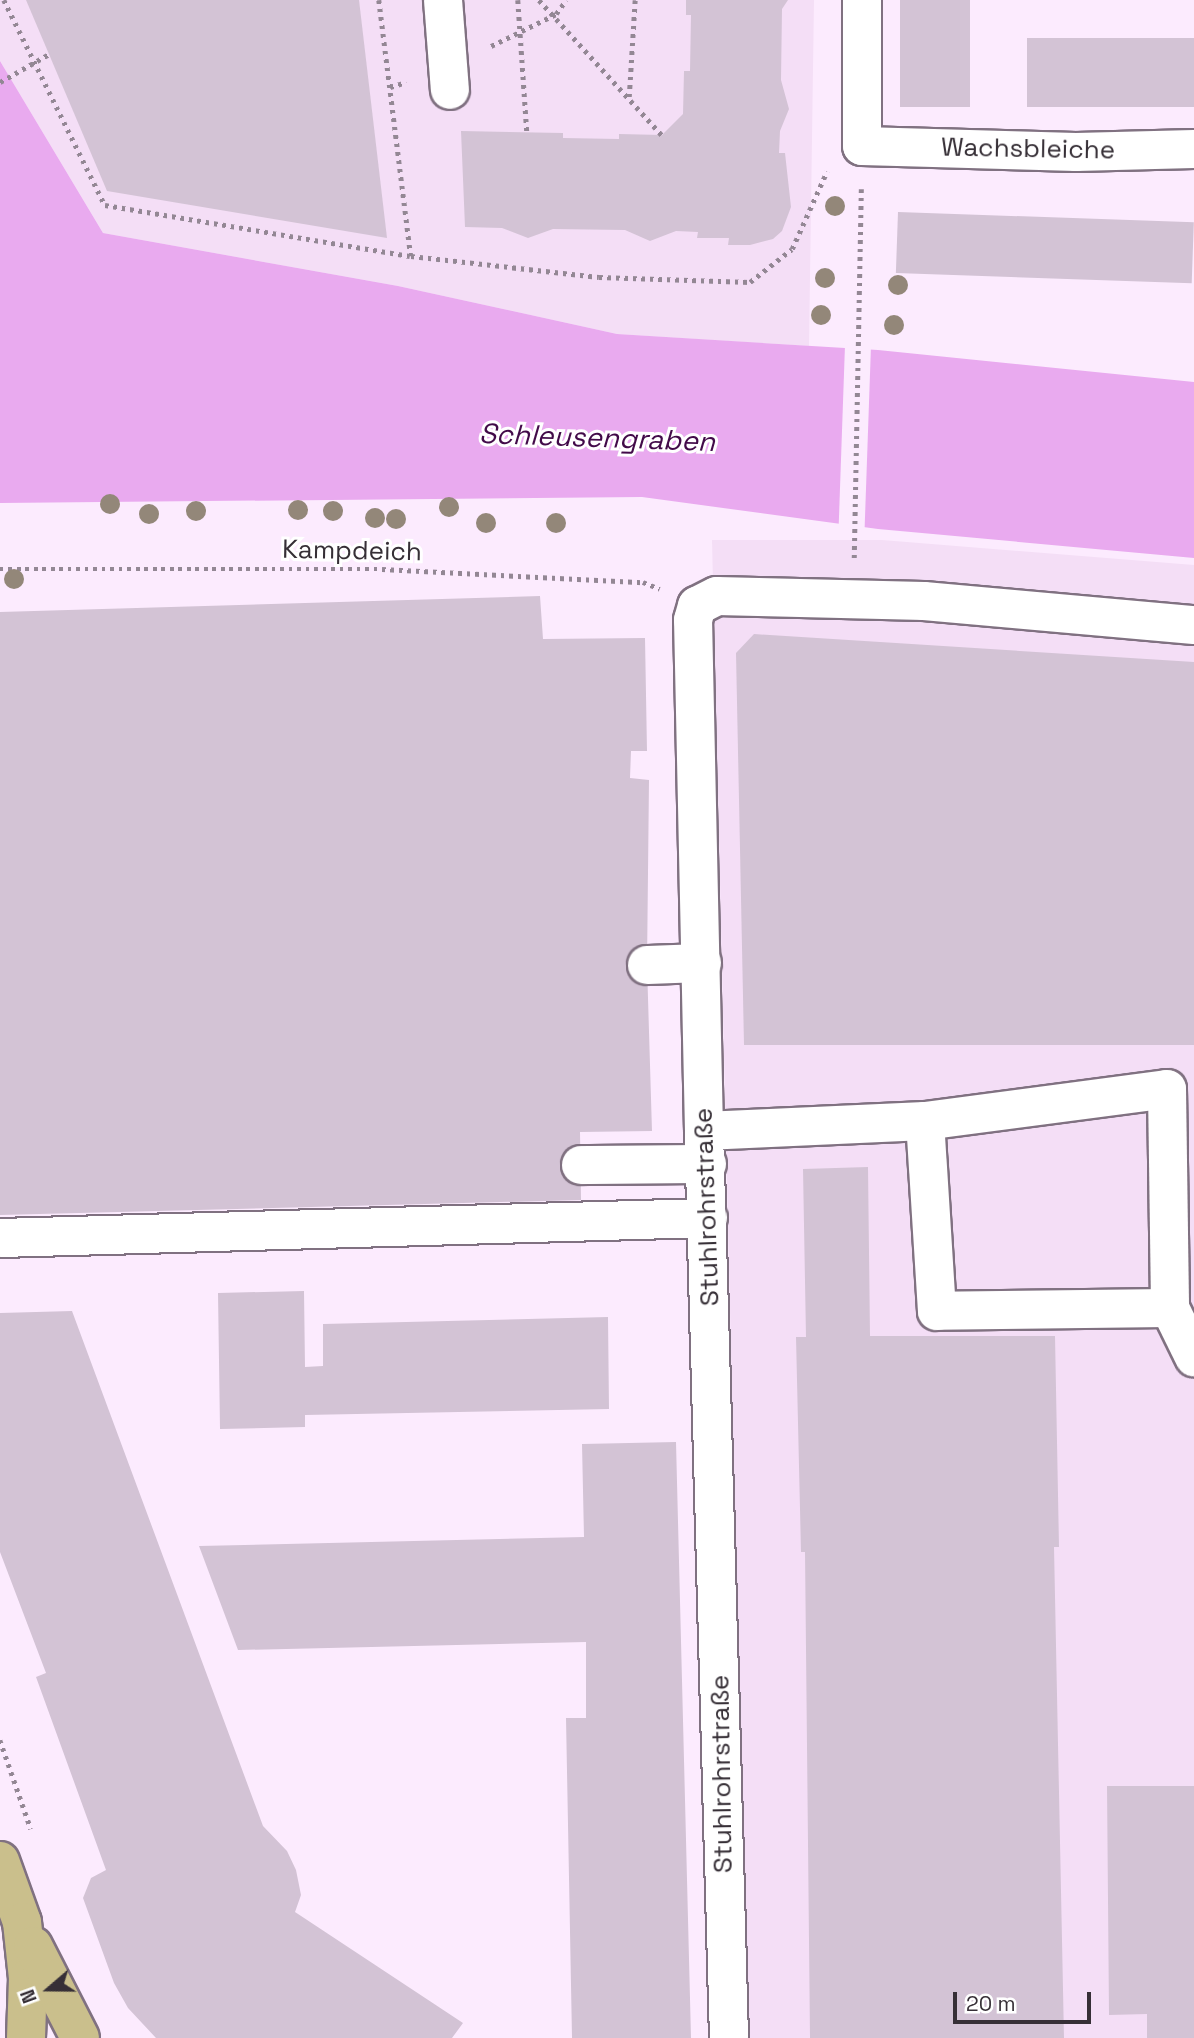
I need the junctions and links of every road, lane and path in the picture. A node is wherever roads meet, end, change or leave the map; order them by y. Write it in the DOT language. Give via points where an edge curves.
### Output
graph roads {
  1 [pos="4,0"];
  2 [pos="379,0"];
  3 [pos="443,0"];
  4 [pos="518,0"];
  5 [pos="539,0"];
  6 [pos="566,0"];
  7 [pos="635,0"];
  8 [pos="862,0"];
  9 [pos="556,14"];
  10 [pos="521,31"];
  11 [pos="49,54"];
  12 [pos="34,62"];
  13 [pos="449,79"];
  14 [pos="0,82"];
  15 [pos="629,97"];
  16 [pos="527,132"];
  17 [pos="662,135"];
  18 [pos="862,146"];
  19 [pos="1194,149"];
  20 [pos="411,256"];
  21 [pos="854,552"];
  22 [pos="0,569"];
  23 [pos="697,606"];
  24 [pos="1194,625"];
  25 [pos="702,962"];
  26 [pos="647,965"];
  27 [pos="925,1121"];
  28 [pos="706,1147"];
  29 [pos="581,1165"];
  30 [pos="708,1218"];
  31 [pos="0,1238"];
  32 [pos="1170,1308"];
  33 [pos="1194,1357"];
  34 [pos="0,1861"];
  35 [pos="22,1922"];
  36 [pos="26,2038"];
  37 [pos="80,2038"];
  38 [pos="729,2038"];
  1 -- 12 [label="path"];
  2 -- 20 [label="path"];
  3 -- 13 [label="street"];
  4 -- 10 [label="path"];
  5 -- 9 [label="path"];
  6 -- 9 [label="path"];
  7 -- 15 [label="path"];
  8 -- 18 [label="street"];
  9 -- 10 [label="path"];
  9 -- 15 [label="path"];
  10 -- 13 [label="path"];
  10 -- 16 [label="path"];
  11 -- 12 [label="path"];
  12 -- 14 [label="path"];
  12 -- 20 [label="path" via="105,205"];
  15 -- 17 [label="path"];
  18 -- 19 [label="street, Wachsbleiche" via="1076,152"];
  18 -- 20 [label="path" via="823,174 792,249 750,282 599,277"];
  18 -- 21 [label="path"];
  22 -- 23 [label="path, Kampdeich" via="382,569 643,582"];
  23 -- 24 [label="street" via="717,596 923,601"];
  23 -- 25 [label="street, Stuhlrohrstraße" via="693,620"];
  25 -- 26 [label="street"];
  25 -- 28 [label="street, Stuhlrohrstraße"];
  27 -- 28 [label="street"];
  27 -- 32 [label="street" via="937,1311"];
  27 -- 32 [label="street" via="1167,1089"];
  28 -- 29 [label="street"];
  28 -- 30 [label="street, Stuhlrohrstraße"];
  30 -- 31 [label="street"];
  30 -- 38 [label="street, Stuhlrohrstraße"];
  32 -- 33 [label="street"];
  34 -- 35 [label="main road"];
  35 -- 36 [label="main road"];
  35 -- 37 [label="main road"];
}
